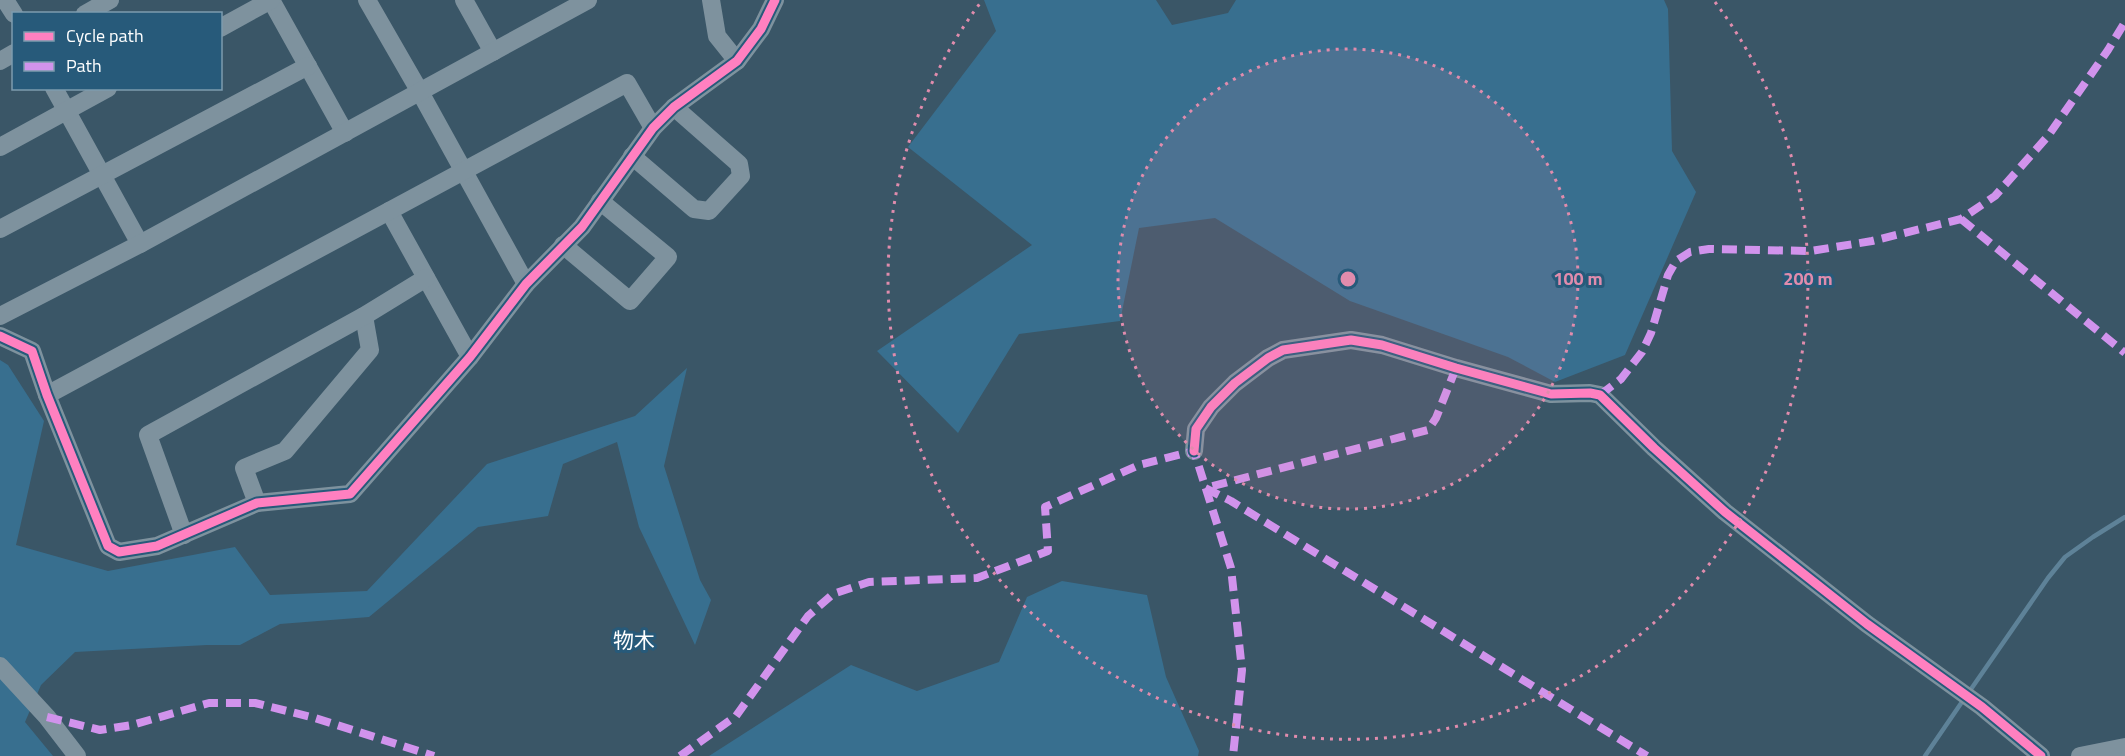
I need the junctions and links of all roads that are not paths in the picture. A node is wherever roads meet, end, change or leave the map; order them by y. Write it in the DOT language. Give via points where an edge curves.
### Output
graph roads {
  1 [pos="110,0"];
  2 [pos="271,0"];
  3 [pos="367,0"];
  4 [pos="464,0"];
  5 [pos="588,0"];
  6 [pos="711,0"];
  7 [pos="775,0"];
  8 [pos="558,7"];
  9 [pos="89,12"];
  10 [pos="222,27"];
  11 [pos="493,52"];
  12 [pos="737,61"];
  13 [pos="308,66"];
  14 [pos="55,90"];
  15 [pos="104,90"];
  16 [pos="420,92"];
  17 [pos="674,107"];
  18 [pos="67,111"];
  19 [pos="653,128"];
  20 [pos="345,133"];
  21 [pos="0,147"];
  22 [pos="632,156"];
  23 [pos="464,171"];
  24 [pos="102,175"];
  25 [pos="600,201"];
  26 [pos="389,211"];
  27 [pos="0,229"];
  28 [pos="140,244"];
  29 [pos="563,246"];
  30 [pos="426,278"];
  31 [pos="526,284"];
  32 [pos="0,316"];
  33 [pos="364,316"];
  34 [pos="0,336"];
  35 [pos="470,357"];
  36 [pos="47,395"];
  37 [pos="1194,451"];
  38 [pos="256,503"];
  39 [pos="184,535"];
  40 [pos="0,666"];
  41 [pos="2125,747"];
  42 [pos="76,756"];
  43 [pos="2041,756"];
  44 [pos="2080,756"];
  1 -- 9 [label="street"];
  2 -- 10 [label="street"];
  2 -- 13 [label="street"];
  3 -- 16 [label="street"];
  4 -- 11 [label="street"];
  5 -- 8 [label="street"];
  6 -- 12 [label="street" via="717,36"];
  7 -- 12 [label="street" via="761,29"];
  8 -- 11 [label="street"];
  11 -- 16 [label="street"];
  12 -- 17 [label="street"];
  13 -- 20 [label="street"];
  13 -- 24 [label="street"];
  14 -- 18 [label="street"];
  15 -- 18 [label="street"];
  16 -- 20 [label="street"];
  16 -- 23 [label="street"];
  17 -- 19 [label="street"];
  17 -- 22 [label="street" via="739,164 741,176 708,211 694,209"];
  18 -- 21 [label="street"];
  18 -- 24 [label="street"];
  19 -- 22 [label="street"];
  19 -- 23 [label="street" via="627,83"];
  20 -- 28 [label="street"];
  22 -- 25 [label="street"];
  23 -- 26 [label="street"];
  23 -- 31 [label="street"];
  24 -- 27 [label="street"];
  24 -- 28 [label="street"];
  25 -- 29 [label="street"];
  25 -- 29 [label="street" via="668,257 630,301"];
  26 -- 30 [label="street"];
  26 -- 36 [label="street"];
  28 -- 32 [label="street"];
  29 -- 31 [label="street"];
  30 -- 33 [label="street"];
  30 -- 35 [label="street"];
  31 -- 35 [label="street"];
  33 -- 38 [label="street" via="370,350 285,451 244,468"];
  33 -- 39 [label="street" via="148,435"];
  34 -- 36 [label="street" via="32,351"];
  35 -- 38 [label="street" via="350,494"];
  36 -- 39 [label="street" via="108,546 119,552 157,546"];
  37 -- 43 [label="street" via="1196,429 1211,407 1234,383 1268,358 1283,350 1351,340 1382,345 1551,394 1600,395 1725,512"];
  38 -- 39 [label="street"];
  40 -- 42 [label="street" via="47,717"];
  41 -- 44 [label="street"];
}
